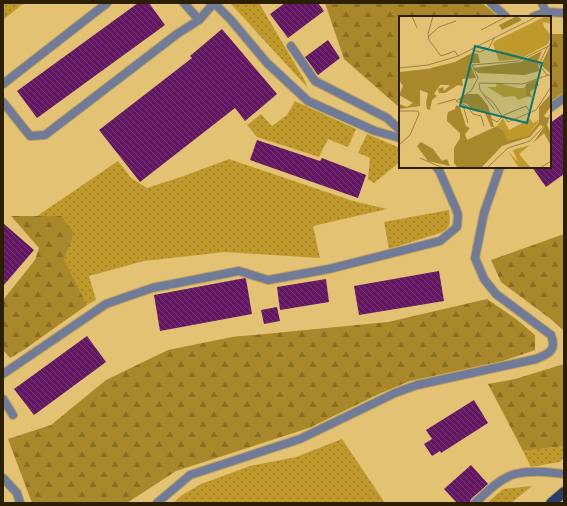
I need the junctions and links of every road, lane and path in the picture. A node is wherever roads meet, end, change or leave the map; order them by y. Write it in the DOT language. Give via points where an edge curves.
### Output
graph roads {
  1 [pos="107,3"];
  2 [pos="184,3"];
  3 [pos="214,3"];
  4 [pos="492,3"];
  5 [pos="542,3"];
  6 [pos="546,12"];
  7 [pos="564,13"];
  8 [pos="505,16"];
  9 [pos="536,16"];
  10 [pos="199,20"];
  11 [pos="291,46"];
  12 [pos="3,84"];
  13 [pos="564,98"];
  14 [pos="3,102"];
  15 [pos="551,107"];
  16 [pos="399,129"];
  17 [pos="399,138"];
  18 [pos="437,168"];
  19 [pos="500,168"];
  20 [pos="3,374"];
  21 [pos="3,399"];
  22 [pos="13,415"];
  23 [pos="564,474"];
  24 [pos="3,478"];
  25 [pos="564,492"];
  26 [pos="20,503"];
  27 [pos="157,503"];
  28 [pos="475,503"];
  29 [pos="551,503"];
  1 -- 12 [label="lane"];
  2 -- 10 [label="lane"];
  3 -- 10 [label="lane"];
  3 -- 17 [label="lane" via="232,20 267,63 308,101 375,131"];
  4 -- 8 [label="lane"];
  5 -- 6 [label="lane"];
  6 -- 7 [label="lane"];
  6 -- 9 [label="lane"];
  10 -- 14 [label="lane" via="177,34 45,136 30,136"];
  11 -- 16 [label="lane" via="315,82 387,118"];
  13 -- 15 [label="lane"];
  18 -- 20 [label="lane" via="458,216 457,227 440,241 329,269 268,280 239,271 152,288 106,304"];
  19 -- 27 [label="lane" via="484,213 475,258 484,279 496,294 551,335 554,342 548,355 417,384 300,439 190,475"];
  21 -- 22 [label="lane"];
  23 -- 28 [label="lane" via="536,471 514,474 501,481"];
  24 -- 26 [label="lane" via="17,493"];
  25 -- 29 [label="main road"];
}
